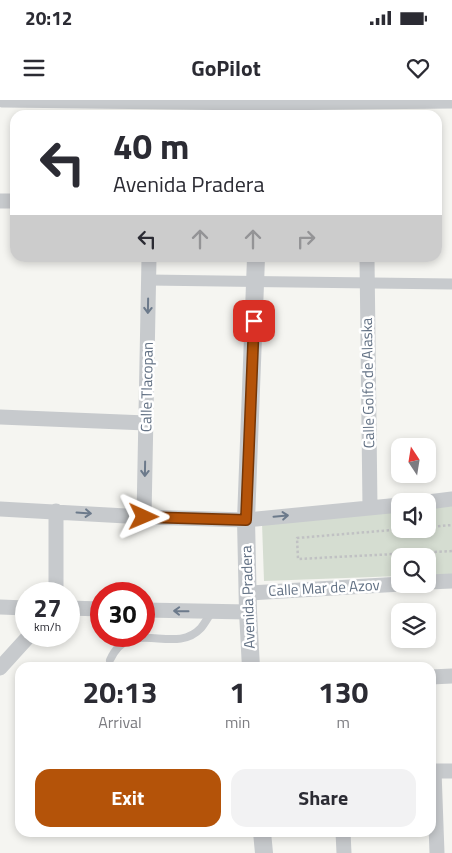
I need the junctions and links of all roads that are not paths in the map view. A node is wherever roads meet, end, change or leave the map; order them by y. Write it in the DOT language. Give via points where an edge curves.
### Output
graph roads {
  1 [pos="4,100"];
  2 [pos="63,100"];
  3 [pos="400,101"];
  4 [pos="452,101"];
  5 [pos="155,106"];
  6 [pos="260,106"];
  7 [pos="370,109"];
  8 [pos="149,262"];
  9 [pos="256,262"];
  10 [pos="367,262"];
  11 [pos="149,280"];
  12 [pos="256,282"];
  13 [pos="366,282"];
  14 [pos="452,284"];
  15 [pos="0,417"];
  16 [pos="146,424"];
  17 [pos="452,499"];
  18 [pos="436,501"];
  19 [pos="391,506"];
  20 [pos="370,508"];
  21 [pos="0,509"];
  22 [pos="56,511"];
  23 [pos="144,517"];
  24 [pos="246,520"];
  25 [pos="452,581"];
  26 [pos="56,582"];
  27 [pos="436,582"];
  28 [pos="391,585"];
  29 [pos="248,592"];
  30 [pos="0,607"];
  31 [pos="15,608"];
  32 [pos="155,610"];
  33 [pos="212,612"];
  34 [pos="248,612"];
  35 [pos="19,647"];
  36 [pos="110,660"];
  37 [pos="251,662"];
  38 [pos="0,668"];
  39 [pos="452,676"];
  40 [pos="436,677"];
  41 [pos="436,771"];
  42 [pos="452,771"];
  43 [pos="436,820"];
  44 [pos="262,837"];
  45 [pos="343,837"];
  46 [pos="264,853"];
  47 [pos="344,853"];
  48 [pos="438,853"];
  1 -- 2 [label="street"];
  2 -- 5 [label="street"];
  3 -- 4 [label="street"];
  3 -- 7 [label="street"];
  5 -- 6 [label="street"];
  6 -- 7 [label="street"];
  8 -- 11 [label="street, Calle Tlacopan"];
  9 -- 12 [label="street, Avenida Pradera"];
  10 -- 13 [label="street, Calle Golfo de Alaska"];
  11 -- 12 [label="street"];
  11 -- 16 [label="street, Calle Tlacopan, one-way"];
  12 -- 13 [label="street"];
  12 -- 24 [label="street, Avenida Pradera"];
  13 -- 14 [label="street"];
  13 -- 20 [label="street, Calle Golfo de Alaska"];
  15 -- 16 [label="street"];
  16 -- 23 [label="street, Calle Tlacopan, one-way"];
  17 -- 18 [label="street"];
  19 -- 20 [label="street"];
  24 -- 20 [label="street, one-way"];
  21 -- 22 [label="street"];
  22 -- 23 [label="street, one-way"];
  22 -- 26 [label="street"];
  23 -- 24 [label="street"];
  24 -- 29 [label="street, Avenida Pradera"];
  25 -- 27 [label="street"];
  28 -- 29 [label="street, Calle Mar de Azov"];
  29 -- 34 [label="street, Avenida Pradera"];
  30 -- 31 [label="street"];
  33 -- 32 [label="street, one-way"];
  33 -- 34 [label="street"];
  33 -- 36 [label="lane" via="201,628 188,637 133,639 119,647"];
  34 -- 37 [label="street, Avenida Pradera"];
  35 -- 38 [label="street"];
  39 -- 40 [label="street"];
  41 -- 42 [label="street"];
  43 -- 48 [label="street"];
  44 -- 46 [label="street"];
  45 -- 47 [label="street"];
}
